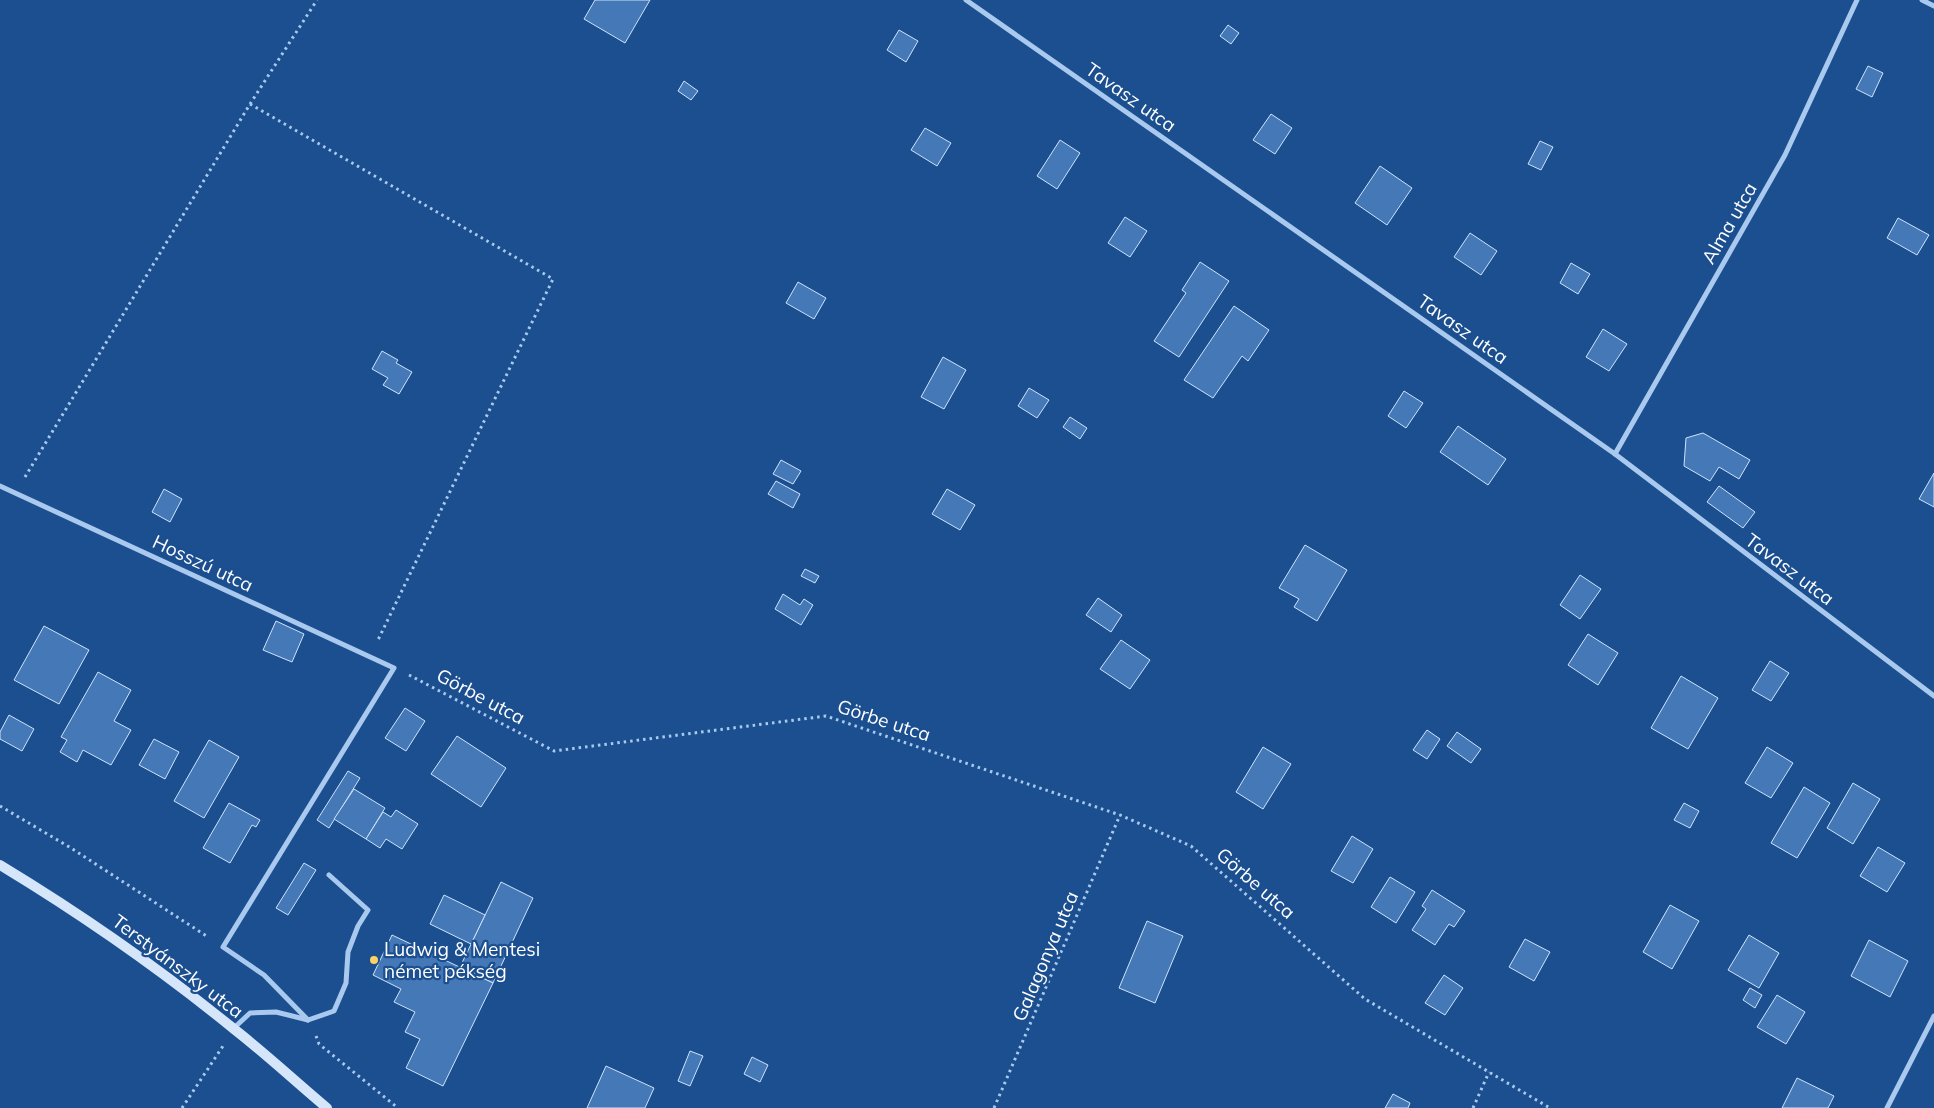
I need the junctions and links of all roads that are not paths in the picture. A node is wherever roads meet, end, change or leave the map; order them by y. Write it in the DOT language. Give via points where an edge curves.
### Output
graph roads {
  1 [pos="966,0"];
  2 [pos="1857,0"];
  3 [pos="1922,0"];
  4 [pos="1934,6"];
  5 [pos="1615,454"];
  6 [pos="0,486"];
  7 [pos="1934,696"];
  8 [pos="0,865"];
  9 [pos="329,875"];
  10 [pos="1934,1016"];
  11 [pos="308,1020"];
  12 [pos="234,1028"];
  13 [pos="327,1108"];
  14 [pos="1887,1108"];
  1 -- 5 [label="street, Tavasz utca"];
  2 -- 5 [label="street, Alma utca" via="1785,155"];
  3 -- 4 [label="street"];
  5 -- 7 [label="street, Tavasz utca"];
  6 -- 11 [label="street, Hosszú utca" via="394,668 223,947 264,975"];
  8 -- 12 [label="main road, Terstyánszky utca" via="85,919"];
  9 -- 11 [label="street" via="368,910 348,952 346,983 334,1011"];
  10 -- 14 [label="street"];
  11 -- 12 [label="street" via="276,1012 250,1012"];
  12 -- 13 [label="main road, Terstyánszky utca"];
}
